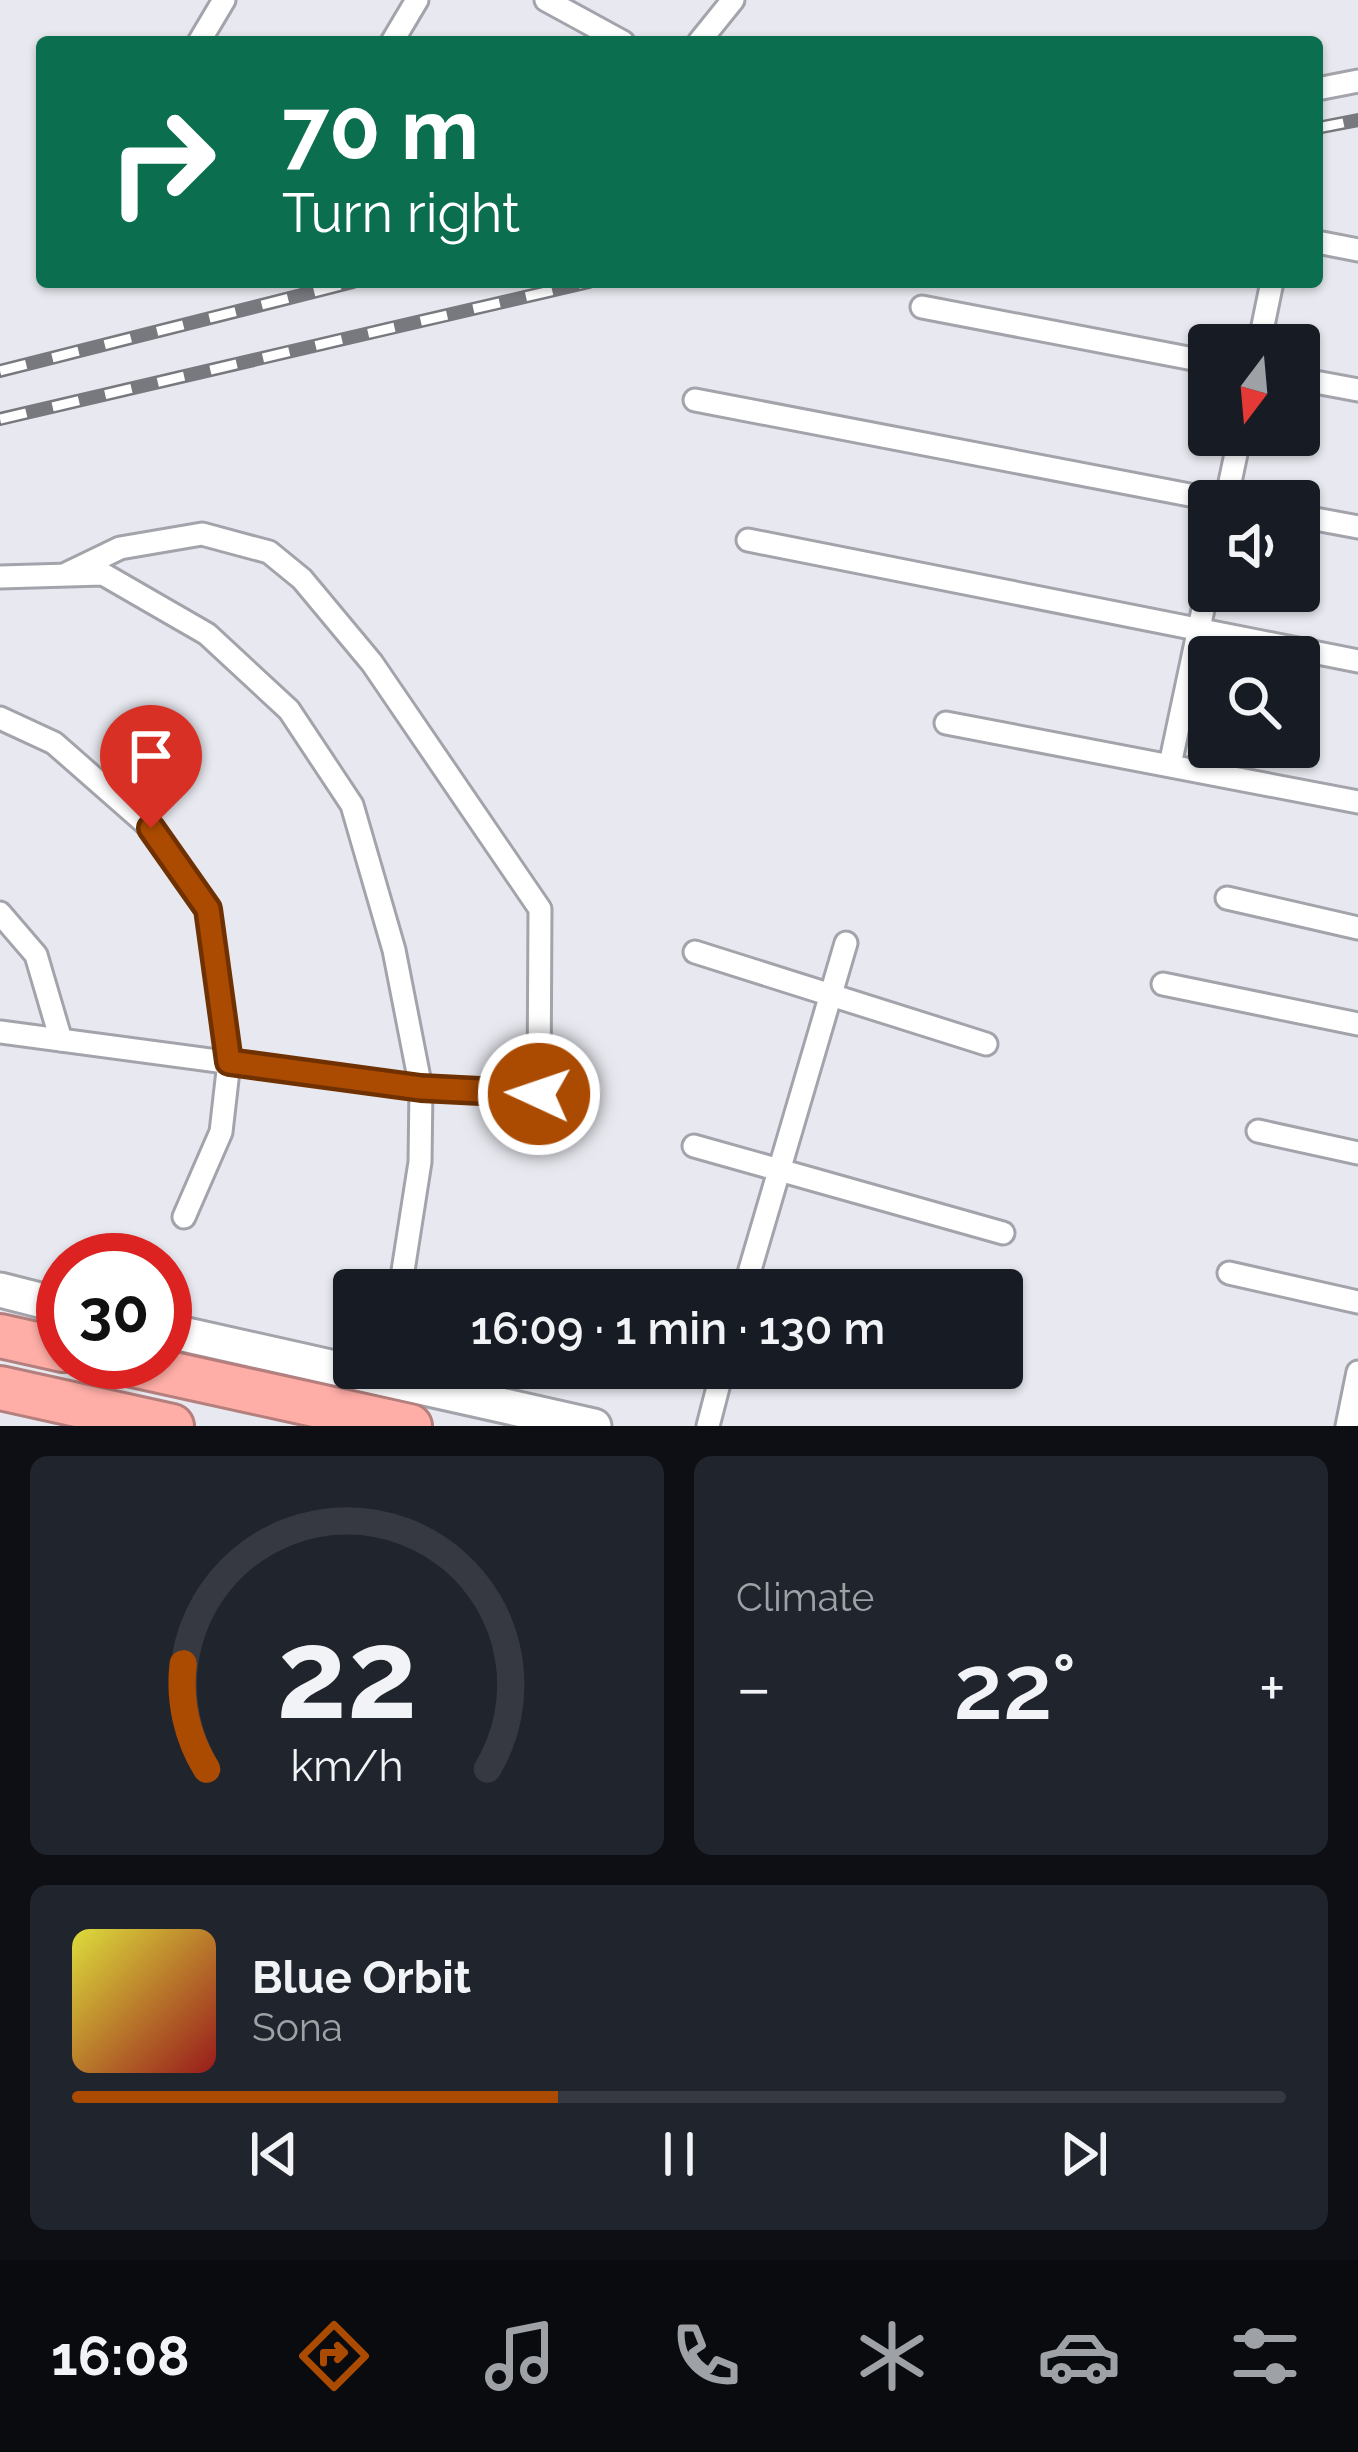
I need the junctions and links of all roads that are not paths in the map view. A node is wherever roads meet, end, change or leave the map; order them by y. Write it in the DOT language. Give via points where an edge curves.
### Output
graph roads {
  1 [pos="224,0"];
  2 [pos="417,0"];
  3 [pos="546,0"];
  4 [pos="733,0"];
  5 [pos="203,36"];
  6 [pos="396,36"];
  7 [pos="612,36"];
  8 [pos="704,36"];
  9 [pos="1358,81"];
  10 [pos="1323,88"];
  11 [pos="1323,243"];
  12 [pos="1358,250"];
  13 [pos="1271,288"];
  14 [pos="922,307"];
  15 [pos="1263,324"];
  16 [pos="1188,358"];
  17 [pos="1320,383"];
  18 [pos="1358,390"];
  19 [pos="695,400"];
  20 [pos="1188,494"];
  21 [pos="1320,520"];
  22 [pos="1358,527"];
  23 [pos="748,540"];
  24 [pos="64,575"];
  25 [pos="0,577"];
  26 [pos="1202,612"];
  27 [pos="1198,629"];
  28 [pos="1358,661"];
  29 [pos="0,718"];
  30 [pos="946,722"];
  31 [pos="1170,766"];
  32 [pos="1358,802"];
  33 [pos="1227,898"];
  34 [pos="0,913"];
  35 [pos="1358,928"];
  36 [pos="846,943"];
  37 [pos="695,952"];
  38 [pos="1163,984"];
  39 [pos="830,994"];
  40 [pos="1358,1024"];
  41 [pos="0,1032"];
  42 [pos="61,1040"];
  43 [pos="986,1044"];
  44 [pos="229,1062"];
  45 [pos="421,1088"];
  46 [pos="1258,1130"];
  47 [pos="694,1146"];
  48 [pos="1358,1153"];
  49 [pos="777,1170"];
  50 [pos="184,1217"];
  51 [pos="1003,1233"];
  52 [pos="403,1269"];
  53 [pos="751,1269"];
  54 [pos="1229,1273"];
  55 [pos="0,1290"];
  56 [pos="36,1299"];
  57 [pos="1358,1302"];
  58 [pos="192,1335"];
  59 [pos="0,1336"];
  60 [pos="36,1344"];
  61 [pos="333,1363"];
  62 [pos="1358,1372"];
  63 [pos="192,1378"];
  64 [pos="0,1388"];
  65 [pos="447,1389"];
  66 [pos="718,1389"];
  67 [pos="172,1426"];
  68 [pos="410,1426"];
  69 [pos="594,1426"];
  70 [pos="708,1426"];
  71 [pos="1347,1426"];
  1 -- 5 [label="street"];
  2 -- 6 [label="street"];
  3 -- 7 [label="street"];
  4 -- 8 [label="street"];
  9 -- 10 [label="street"];
  11 -- 12 [label="street"];
  13 -- 15 [label="street"];
  14 -- 16 [label="street"];
  17 -- 18 [label="street"];
  19 -- 20 [label="street"];
  21 -- 22 [label="street"];
  23 -- 27 [label="street"];
  24 -- 25 [label="street"];
  24 -- 45 [label="street" via="103,574 207,634 289,710 352,805 394,950"];
  24 -- 45 [label="street" via="120,548 202,534 269,552 372,663 540,909 539,1094"];
  26 -- 27 [label="street"];
  27 -- 28 [label="street"];
  27 -- 31 [label="street"];
  29 -- 44 [label="street" via="54,742 151,828 208,909"];
  30 -- 31 [label="street"];
  31 -- 32 [label="street"];
  33 -- 35 [label="street"];
  34 -- 42 [label="street" via="36,955"];
  36 -- 39 [label="street"];
  37 -- 39 [label="street"];
  38 -- 40 [label="street"];
  39 -- 43 [label="street"];
  39 -- 49 [label="street"];
  41 -- 42 [label="street"];
  42 -- 44 [label="street"];
  44 -- 45 [label="street"];
  44 -- 50 [label="street" via="221,1132"];
  45 -- 52 [label="street" via="420,1162"];
  46 -- 48 [label="street"];
  47 -- 49 [label="street"];
  49 -- 51 [label="street"];
  49 -- 53 [label="street"];
  54 -- 57 [label="street"];
  55 -- 56 [label="street"];
  58 -- 61 [label="street"];
  59 -- 60 [label="highway"];
  62 -- 71 [label="street"];
  63 -- 68 [label="highway"];
  64 -- 67 [label="highway"];
  65 -- 69 [label="street"];
  66 -- 70 [label="street"];
}
